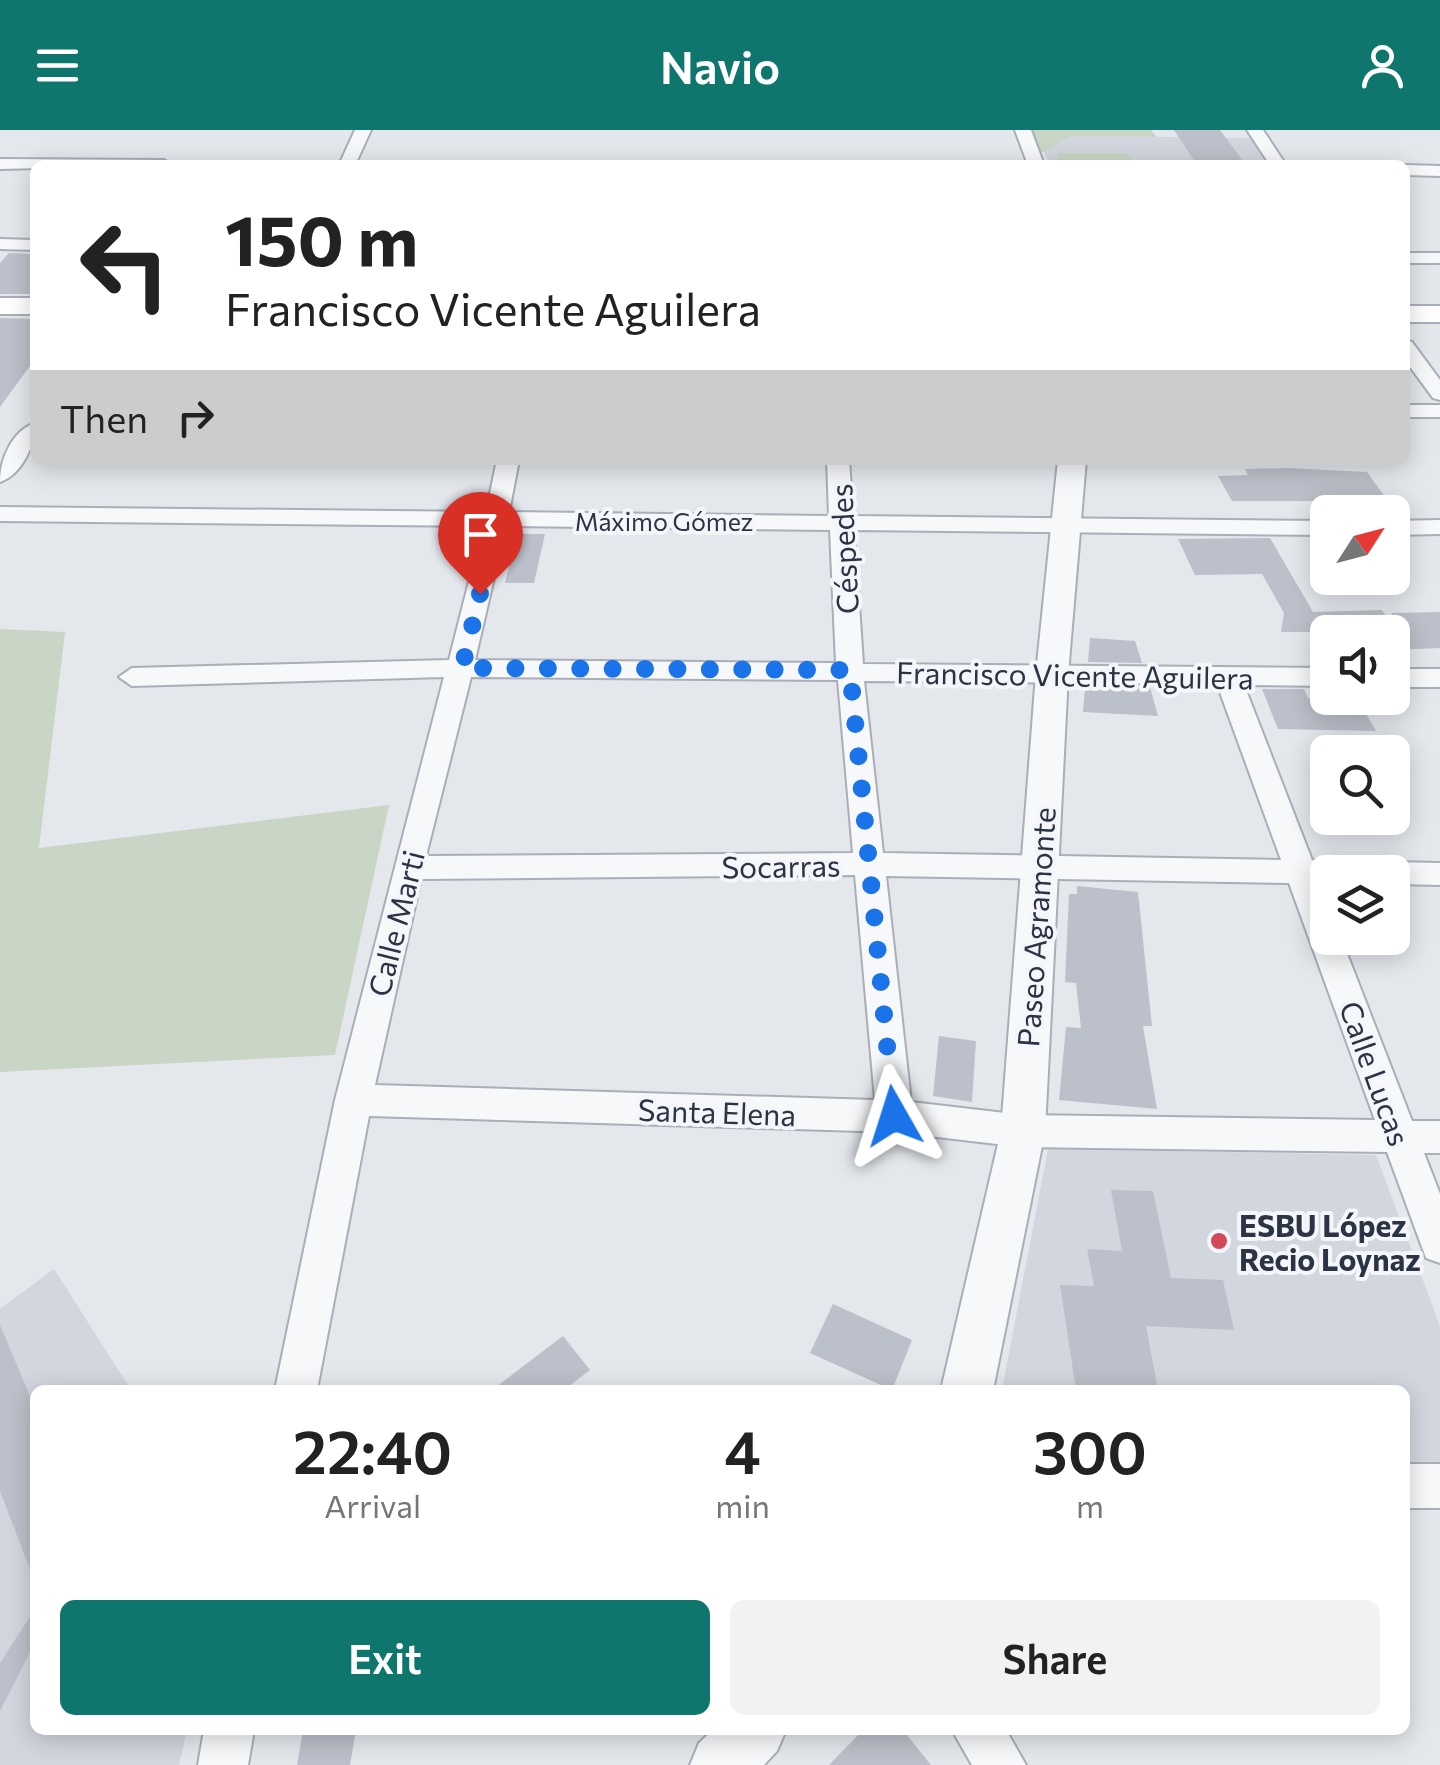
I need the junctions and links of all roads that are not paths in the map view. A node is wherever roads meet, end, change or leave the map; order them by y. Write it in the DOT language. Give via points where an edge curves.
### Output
graph roads {
  1 [pos="363,130"];
  2 [pos="1023,130"];
  3 [pos="1255,130"];
  4 [pos="349,160"];
  5 [pos="1034,160"];
  6 [pos="1275,160"];
  7 [pos="0,164"];
  8 [pos="24,164"];
  9 [pos="30,164"];
  10 [pos="1410,170"];
  11 [pos="1440,171"];
  12 [pos="0,189"];
  13 [pos="0,244"];
  14 [pos="30,245"];
  15 [pos="1410,258"];
  16 [pos="1440,258"];
  17 [pos="0,306"];
  18 [pos="30,306"];
  19 [pos="1410,314"];
  20 [pos="1440,314"];
  21 [pos="1410,353"];
  22 [pos="1440,394"];
  23 [pos="1410,411"];
  24 [pos="1440,412"];
  25 [pos="30,436"];
  26 [pos="507,465"];
  27 [pos="838,465"];
  28 [pos="1071,465"];
  29 [pos="0,476"];
  30 [pos="0,514"];
  31 [pos="497,521"];
  32 [pos="843,522"];
  33 [pos="1064,528"];
  34 [pos="1310,528"];
  35 [pos="1410,528"];
  36 [pos="1440,528"];
  37 [pos="462,668"];
  38 [pos="850,670"];
  39 [pos="1052,674"];
  40 [pos="1228,676"];
  41 [pos="132,677"];
  42 [pos="1310,677"];
  43 [pos="1410,678"];
  44 [pos="1440,678"];
  45 [pos="1310,857"];
  46 [pos="870,864"];
  47 [pos="1038,866"];
  48 [pos="408,868"];
  49 [pos="1310,872"];
  50 [pos="1410,873"];
  51 [pos="1440,874"];
  52 [pos="1343,955"];
  53 [pos="353,1100"];
  54 [pos="894,1116"];
  55 [pos="1022,1131"];
  56 [pos="1399,1137"];
  57 [pos="1440,1137"];
  58 [pos="1440,1245"];
  59 [pos="297,1385"];
  60 [pos="968,1385"];
  61 [pos="1410,1486"];
  62 [pos="1440,1486"];
  63 [pos="228,1735"];
  64 [pos="751,1735"];
  65 [pos="980,1735"];
  66 [pos="222,1765"];
  67 [pos="721,1765"];
  68 [pos="1001,1765"];
  1 -- 4 [label="street"];
  2 -- 5 [label="street"];
  3 -- 6 [label="street"];
  7 -- 8 [label="street"];
  8 -- 9 [label="street"];
  8 -- 12 [label="street"];
  10 -- 11 [label="street"];
  13 -- 14 [label="street"];
  15 -- 16 [label="street"];
  17 -- 18 [label="main road"];
  19 -- 20 [label="main road"];
  21 -- 22 [label="street"];
  23 -- 24 [label="street"];
  25 -- 29 [label="street"];
  26 -- 31 [label="street, Calle Marti"];
  27 -- 32 [label="street, Céspedes"];
  28 -- 33 [label="street, Paseo Agramonte"];
  30 -- 31 [label="street, Máximo Gómez"];
  31 -- 32 [label="street, Máximo Gómez"];
  31 -- 37 [label="street, Calle Marti"];
  32 -- 33 [label="street, Máximo Gómez"];
  32 -- 38 [label="street, Céspedes"];
  33 -- 34 [label="street, Máximo Gómez"];
  33 -- 39 [label="street, Paseo Agramonte"];
  35 -- 36 [label="street"];
  37 -- 38 [label="street, Francisco Vicente Aguilera"];
  37 -- 41 [label="street, Francisco Vicente Aguilera"];
  37 -- 48 [label="street, Calle Marti"];
  38 -- 39 [label="street, Francisco Vicente Aguilera"];
  38 -- 46 [label="street, Céspedes"];
  39 -- 40 [label="street, Francisco Vicente Aguilera"];
  39 -- 47 [label="street, Paseo Agramonte"];
  40 -- 42 [label="street, Francisco Vicente Aguilera"];
  40 -- 45 [label="street, Calle Lucas"];
  43 -- 44 [label="street"];
  46 -- 47 [label="street, Socarras"];
  46 -- 48 [label="street, Socarras"];
  46 -- 54 [label="street, Céspedes"];
  47 -- 49 [label="street, Socarras"];
  47 -- 55 [label="street, Paseo Agramonte"];
  48 -- 53 [label="street, Calle Marti"];
  50 -- 51 [label="street"];
  52 -- 56 [label="street, Calle Lucas"];
  53 -- 54 [label="street, Santa Elena"];
  53 -- 59 [label="street, Calle Marti"];
  54 -- 55 [label="street, Santa Elena"];
  55 -- 56 [label="street, Santa Elena"];
  55 -- 60 [label="street, Paseo Agramonte"];
  56 -- 57 [label="street, Santa Elena"];
  56 -- 58 [label="street, Calle Lucas"];
  61 -- 62 [label="street"];
  63 -- 66 [label="street"];
  64 -- 67 [label="street"];
  65 -- 68 [label="street"];
}
